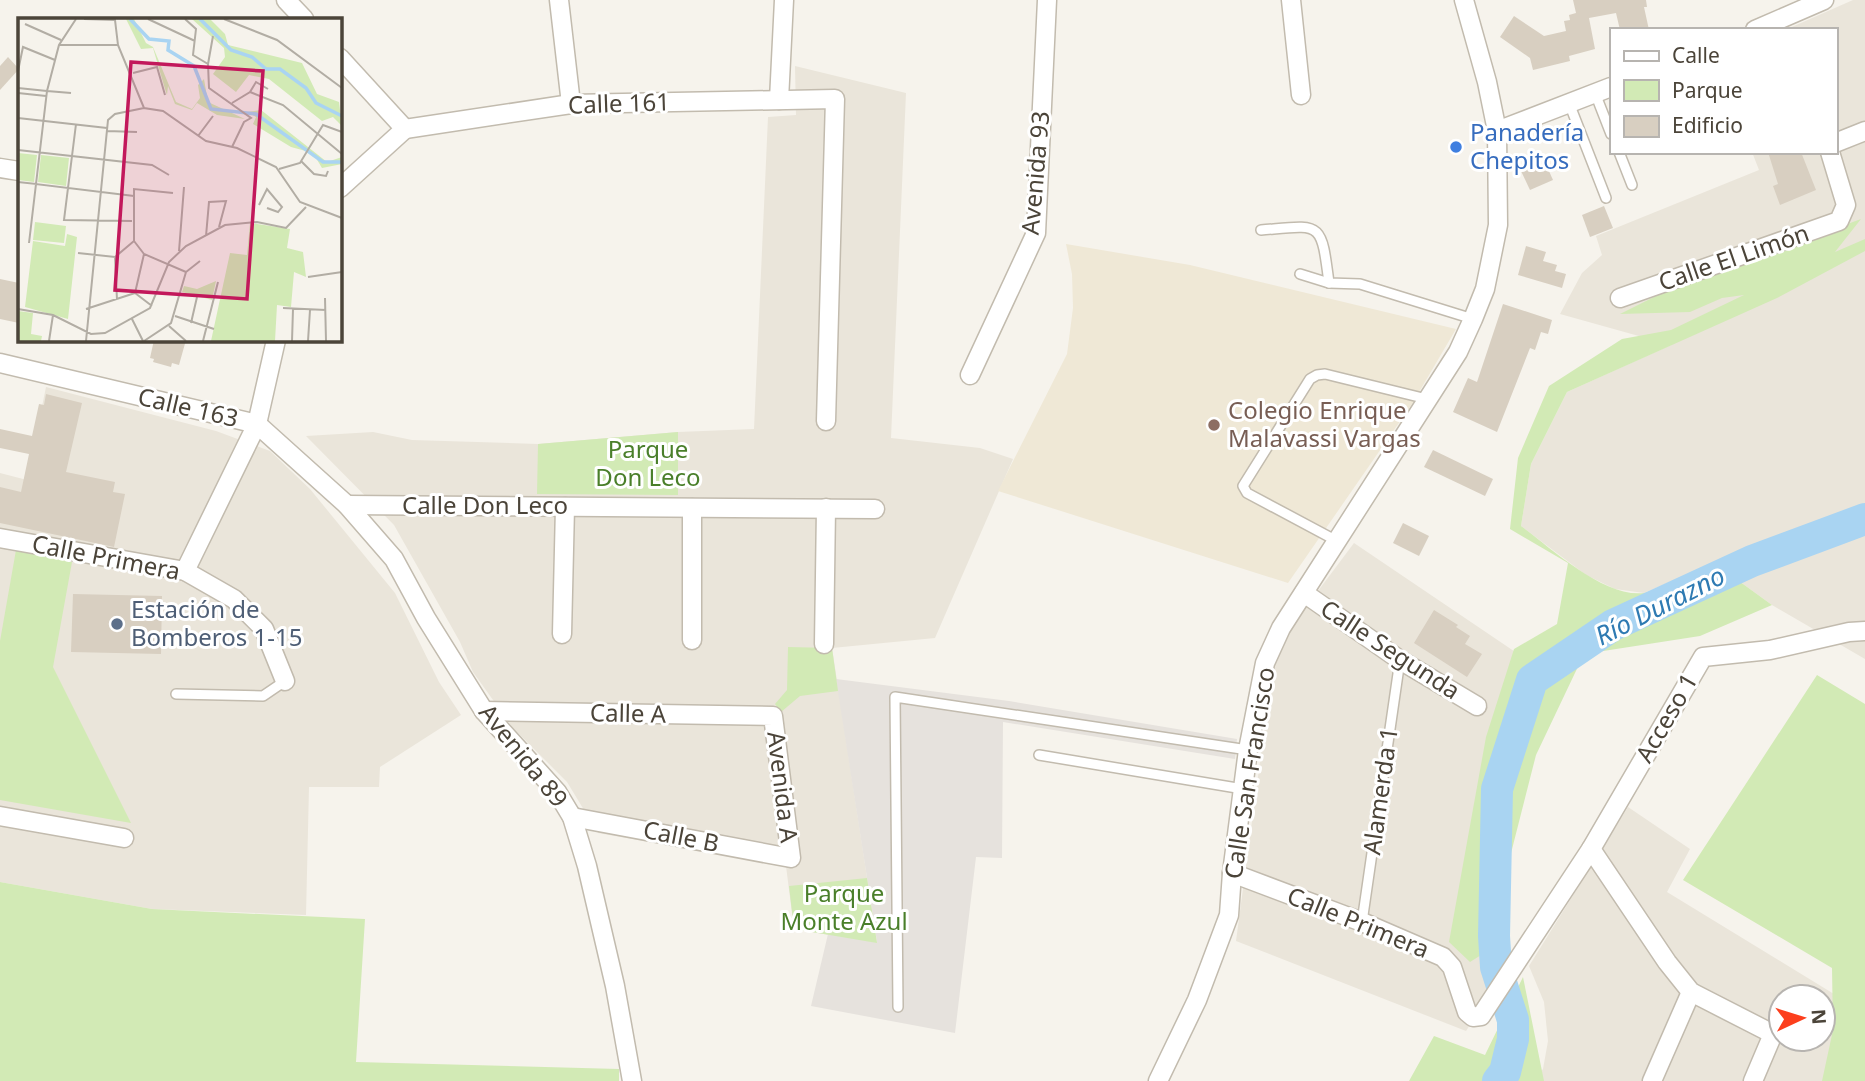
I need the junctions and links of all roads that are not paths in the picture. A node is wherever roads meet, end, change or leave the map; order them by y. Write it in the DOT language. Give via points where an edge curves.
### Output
graph roads {
  1 [pos="286,0"];
  2 [pos="559,0"];
  3 [pos="784,0"];
  4 [pos="1046,0"];
  5 [pos="1291,0"];
  6 [pos="1464,0"];
  7 [pos="1824,0"];
  8 [pos="303,18"];
  9 [pos="1776,26"];
  10 [pos="341,59"];
  11 [pos="1603,90"];
  12 [pos="1301,95"];
  13 [pos="779,100"];
  14 [pos="1569,103"];
  15 [pos="571,104"];
  16 [pos="1610,128"];
  17 [pos="405,130"];
  18 [pos="1497,131"];
  19 [pos="1865,131"];
  20 [pos="1837,143"];
  21 [pos="1620,154"];
  22 [pos="1831,154"];
  23 [pos="0,168"];
  24 [pos="18,171"];
  25 [pos="1632,185"];
  26 [pos="341,187"];
  27 [pos="1606,198"];
  28 [pos="1261,230"];
  29 [pos="1300,274"];
  30 [pos="1329,283"];
  31 [pos="1620,298"];
  32 [pos="1473,319"];
  33 [pos="276,341"];
  34 [pos="0,363"];
  35 [pos="970,374"];
  36 [pos="1427,399"];
  37 [pos="826,421"];
  38 [pos="257,424"];
  39 [pos="348,505"];
  40 [pos="565,507"];
  41 [pos="692,508"];
  42 [pos="826,508"];
  43 [pos="875,509"];
  44 [pos="0,538"];
  45 [pos="1337,541"];
  46 [pos="185,571"];
  47 [pos="1304,593"];
  48 [pos="1865,631"];
  49 [pos="562,635"];
  50 [pos="692,640"];
  51 [pos="824,643"];
  52 [pos="1400,660"];
  53 [pos="285,681"];
  54 [pos="176,694"];
  55 [pos="1477,706"];
  56 [pos="484,711"];
  57 [pos="773,716"];
  58 [pos="1248,750"];
  59 [pos="1039,755"];
  60 [pos="1243,789"];
  61 [pos="0,816"];
  62 [pos="572,817"];
  63 [pos="124,838"];
  64 [pos="1591,849"];
  65 [pos="790,858"];
  66 [pos="1232,873"];
  67 [pos="1362,922"];
  68 [pos="1691,992"];
  69 [pos="898,1007"];
  70 [pos="632,1081"];
  71 [pos="1158,1081"];
  72 [pos="1652,1081"];
  73 [pos="1753,1081"];
  1 -- 8 [label="street"];
  2 -- 15 [label="street"];
  3 -- 13 [label="street"];
  4 -- 35 [label="street, Avenida 93" via="1036,233"];
  5 -- 12 [label="street"];
  6 -- 18 [label="street, Calle San Francisco"];
  7 -- 9 [label="street"];
  10 -- 17 [label="street"];
  11 -- 14 [label="street"];
  11 -- 16 [label="lane"];
  13 -- 15 [label="street, Calle 161"];
  13 -- 37 [label="street, Calle 161" via="835,99"];
  14 -- 18 [label="street"];
  14 -- 27 [label="lane"];
  15 -- 17 [label="street, Calle 161"];
  17 -- 26 [label="street"];
  18 -- 32 [label="street, Calle San Francisco" via="1498,225 1485,289"];
  19 -- 20 [label="street"];
  21 -- 25 [label="lane"];
  22 -- 31 [label="street, Calle El Limón" via="1846,205 1839,221"];
  23 -- 24 [label="street"];
  28 -- 30 [label="lane" via="1306,227 1317,231 1324,242"];
  29 -- 30 [label="lane"];
  30 -- 32 [label="lane" via="1360,284"];
  32 -- 36 [label="street, Calle San Francisco"];
  33 -- 38 [label="street"];
  34 -- 38 [label="street, Calle 163"];
  36 -- 45 [label="street, Calle San Francisco"];
  36 -- 45 [label="lane" via="1325,374 1310,379 1243,486 1247,494"];
  38 -- 39 [label="street, Calle 163"];
  38 -- 46 [label="street"];
  39 -- 40 [label="street, Calle Don Leco"];
  39 -- 56 [label="street, Avenida 89" via="394,559"];
  40 -- 41 [label="street, Calle Don Leco"];
  40 -- 49 [label="street"];
  41 -- 42 [label="street, Calle Don Leco"];
  41 -- 50 [label="street"];
  42 -- 43 [label="street, Calle Don Leco"];
  42 -- 51 [label="street"];
  44 -- 46 [label="street, Calle Primera"];
  45 -- 47 [label="street, Calle San Francisco"];
  46 -- 53 [label="street, Calle Primera" via="234,599 264,629"];
  47 -- 52 [label="street, Calle Segunda"];
  47 -- 58 [label="street, Calle San Francisco" via="1265,663"];
  48 -- 64 [label="street, Acceso 1" via="1770,650 1703,657"];
  52 -- 55 [label="street, Calle Segunda"];
  52 -- 67 [label="lane, Alamerda 1"];
  53 -- 54 [label="lane" via="263,696"];
  56 -- 57 [label="street, Calle A"];
  56 -- 62 [label="street, Avenida 89" via="558,792"];
  57 -- 65 [label="street, Avenida A"];
  58 -- 60 [label="street, Calle San Francisco"];
  58 -- 69 [label="lane" via="895,696"];
  59 -- 60 [label="lane"];
  60 -- 66 [label="street, Calle San Francisco"];
  61 -- 63 [label="street"];
  62 -- 65 [label="street, Calle B"];
  62 -- 70 [label="street, Avenida 89" via="615,986"];
  64 -- 67 [label="street, Calle Primera" via="1481,1016 1472,1017 1468,1012 1452,967 1443,957"];
  64 -- 68 [label="street"];
  66 -- 67 [label="street, Calle Primera"];
  66 -- 71 [label="street, Calle San Francisco" via="1229,915 1218,950"];
  68 -- 72 [label="street"];
  68 -- 73 [label="street" via="1773,1034"];
}
